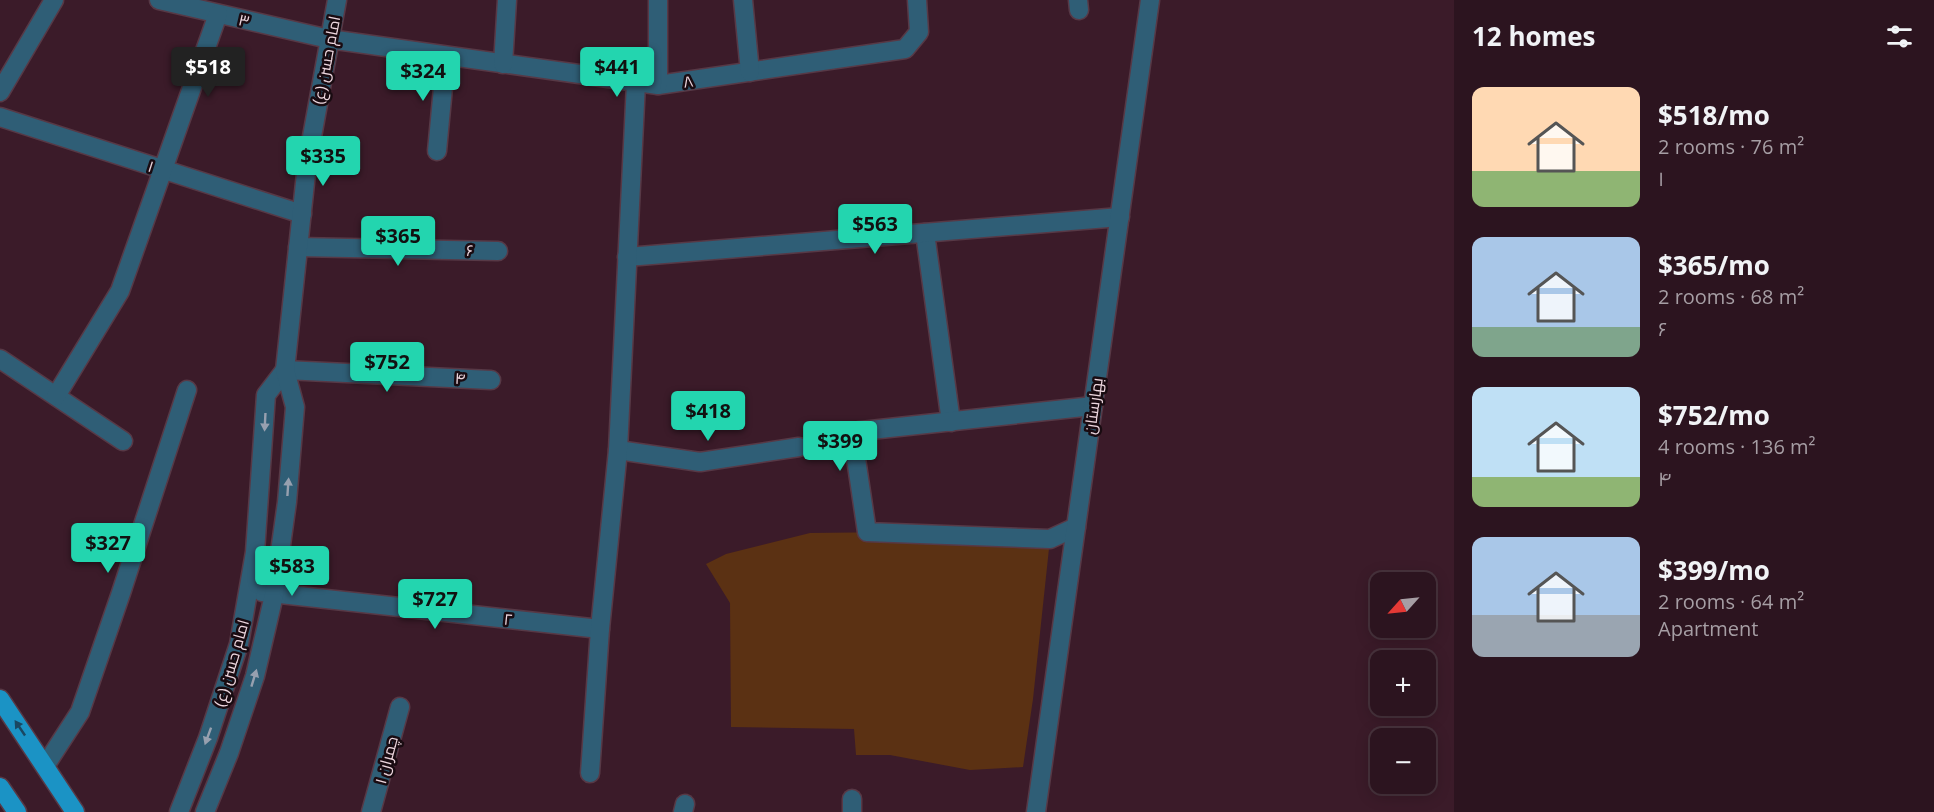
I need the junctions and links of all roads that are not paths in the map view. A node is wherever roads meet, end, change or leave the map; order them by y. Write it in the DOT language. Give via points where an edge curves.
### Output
graph roads {
  1 [pos="54,0"];
  2 [pos="159,0"];
  3 [pos="337,0"];
  4 [pos="507,0"];
  5 [pos="657,0"];
  6 [pos="743,0"];
  7 [pos="916,0"];
  8 [pos="1150,0"];
  9 [pos="218,14"];
  10 [pos="329,39"];
  11 [pos="446,56"];
  12 [pos="503,64"];
  13 [pos="750,72"];
  14 [pos="636,83"];
  15 [pos="658,85"];
  16 [pos="0,92"];
  17 [pos="0,117"];
  18 [pos="437,151"];
  19 [pos="163,170"];
  20 [pos="302,214"];
  21 [pos="1120,217"];
  22 [pos="925,232"];
  23 [pos="298,247"];
  24 [pos="498,251"];
  25 [pos="627,257"];
  26 [pos="0,359"];
  27 [pos="285,370"];
  28 [pos="491,380"];
  29 [pos="187,390"];
  30 [pos="56,396"];
  31 [pos="1093,406"];
  32 [pos="951,422"];
  33 [pos="123,441"];
  34 [pos="799,447"];
  35 [pos="618,450"];
  36 [pos="1076,527"];
  37 [pos="249,589"];
  38 [pos="274,595"];
  39 [pos="600,629"];
  40 [pos="0,699"];
  41 [pos="400,707"];
  42 [pos="45,766"];
  43 [pos="590,773"];
  44 [pos="0,787"];
  45 [pos="17,812"];
  46 [pos="75,812"];
  47 [pos="179,812"];
  48 [pos="205,812"];
  49 [pos="371,812"];
  50 [pos="1036,812"];
  1 -- 16 [label="street"];
  2 -- 9 [label="street, ۳"];
  3 -- 10 [label="street, امام حسن (ع)"];
  4 -- 12 [label="street"];
  5 -- 15 [label="street"];
  6 -- 13 [label="street"];
  7 -- 13 [label="street, ۸" via="919,32 905,49"];
  8 -- 21 [label="street, بهارستان"];
  9 -- 10 [label="street, ۳"];
  9 -- 19 [label="street"];
  10 -- 11 [label="street, ۸"];
  10 -- 20 [label="street, امام حسن (ع)"];
  11 -- 12 [label="street, ۸"];
  11 -- 18 [label="street"];
  12 -- 14 [label="street, ۸"];
  13 -- 15 [label="street, ۸"];
  14 -- 15 [label="street, ۸"];
  14 -- 25 [label="street"];
  17 -- 19 [label="street, ۱"];
  19 -- 20 [label="street, ۱"];
  19 -- 30 [label="street" via="120,291"];
  20 -- 23 [label="street, امام حسن (ع)"];
  21 -- 22 [label="street"];
  21 -- 31 [label="street, بهارستان"];
  22 -- 25 [label="street"];
  22 -- 32 [label="street"];
  23 -- 24 [label="street, ۶"];
  23 -- 27 [label="street, امام حسن (ع)"];
  25 -- 35 [label="street"];
  26 -- 30 [label="street"];
  27 -- 28 [label="street, ۴"];
  27 -- 37 [label="street, امام حسن (ع), one-way" via="266,395"];
  38 -- 27 [label="street, امام حسن (ع), one-way" via="295,407"];
  29 -- 42 [label="street" via="80,712"];
  30 -- 33 [label="street"];
  31 -- 32 [label="street"];
  31 -- 36 [label="street, بهارستان"];
  32 -- 36 [label="street" via="852,432 867,532 1050,539"];
  34 -- 35 [label="street" via="700,462"];
  35 -- 39 [label="street"];
  36 -- 50 [label="street, بهارستان"];
  37 -- 38 [label="street, ۲"];
  37 -- 47 [label="street, امام حسن (ع), one-way" via="236,654"];
  38 -- 39 [label="street, ۲"];
  48 -- 38 [label="street, امام حسن (ع), one-way" via="255,676"];
  39 -- 43 [label="street"];
  42 -- 40 [label="main road, one-way"];
  41 -- 49 [label="street, چمران ۱"];
  42 -- 46 [label="main road"];
  44 -- 45 [label="main road"];
}
